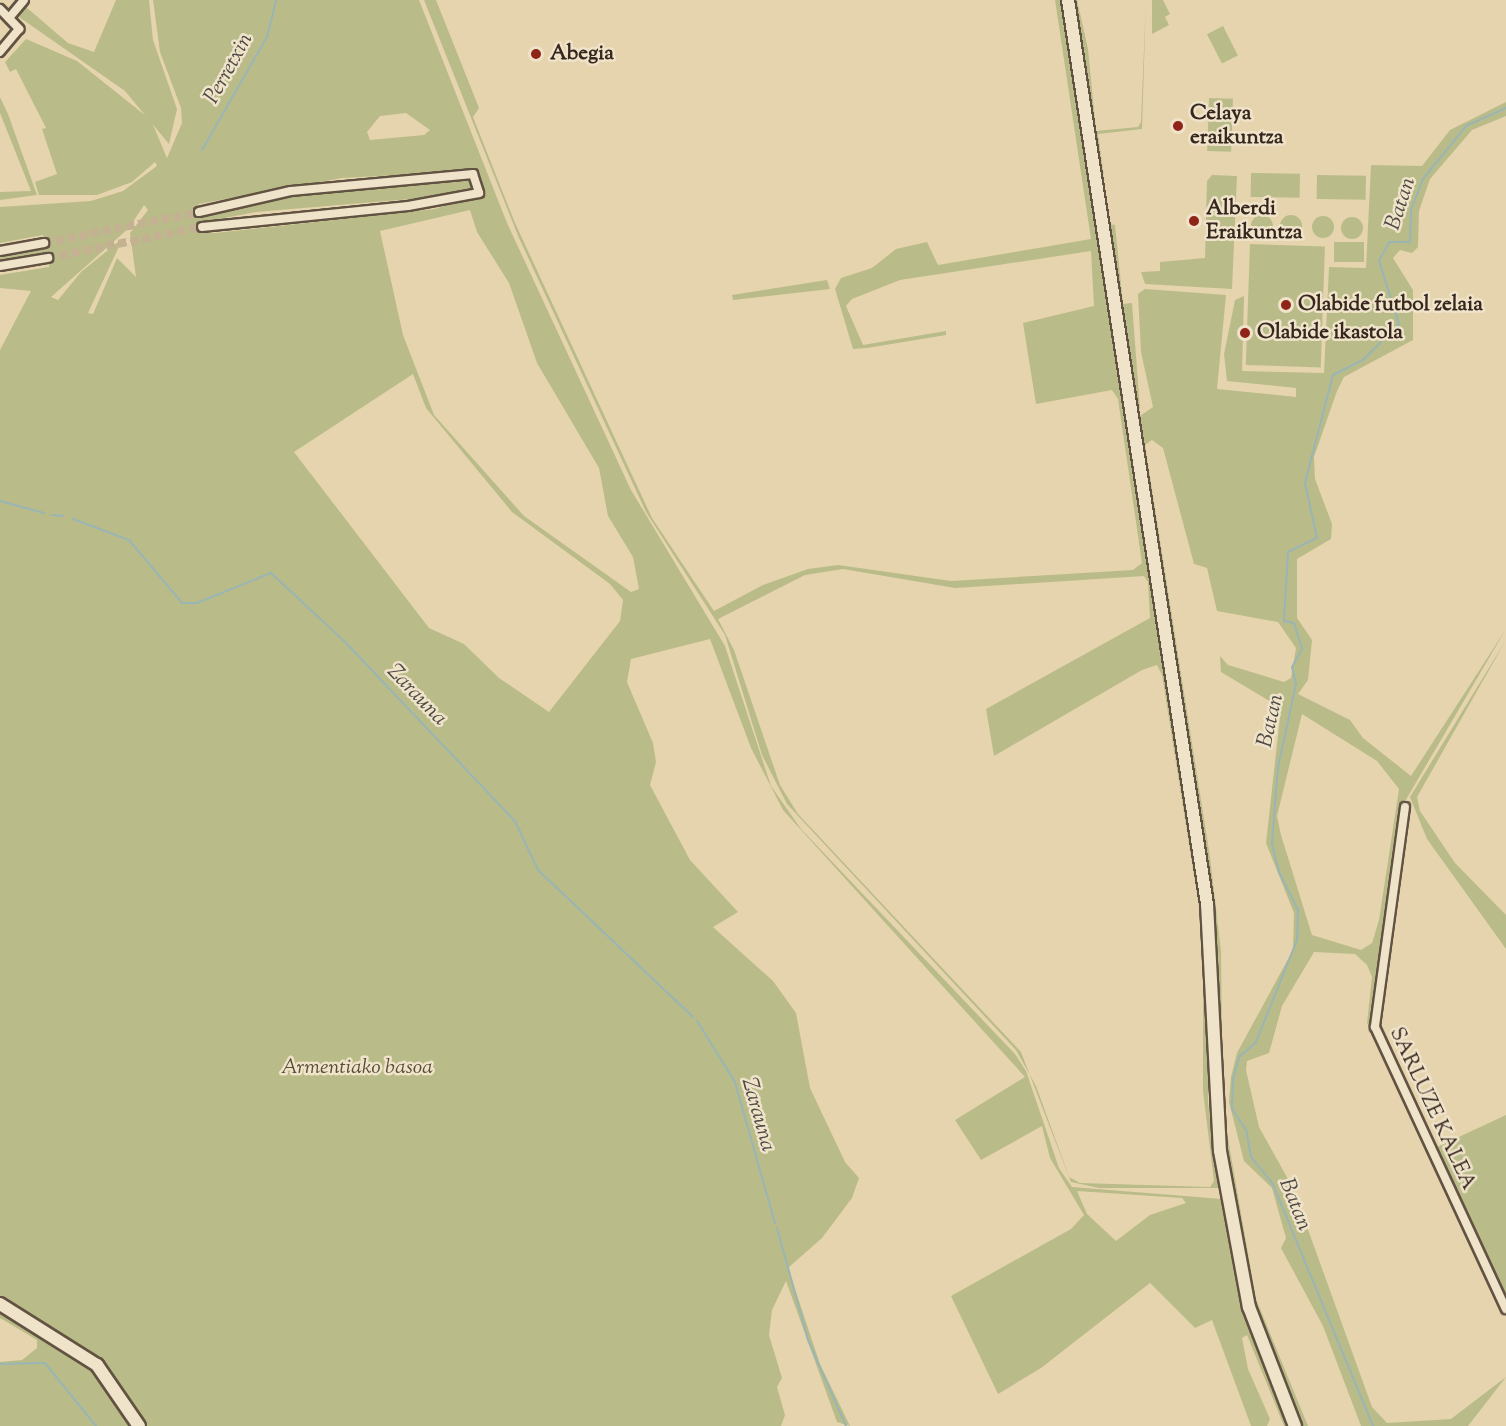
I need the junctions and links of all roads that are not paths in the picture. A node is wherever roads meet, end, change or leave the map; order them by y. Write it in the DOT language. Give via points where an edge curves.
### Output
graph roads {
  1 [pos="24,0"];
  2 [pos="1068,0"];
  3 [pos="0,9"];
  4 [pos="9,18"];
  5 [pos="0,52"];
  6 [pos="199,212"];
  7 [pos="202,227"];
  8 [pos="44,243"];
  9 [pos="0,251"];
  10 [pos="48,258"];
  11 [pos="0,266"];
  12 [pos="1405,807"];
  13 [pos="0,1304"];
  14 [pos="1506,1309"];
  15 [pos="139,1426"];
  16 [pos="1295,1426"];
  1 -- 4 [label="street"];
  2 -- 16 [label="street" via="1207,904 1220,1151 1249,1307"];
  3 -- 4 [label="street"];
  4 -- 5 [label="street" via="20,29"];
  6 -- 7 [label="street" via="291,191 473,174 479,193 408,206"];
  8 -- 9 [label="street"];
  10 -- 11 [label="street"];
  12 -- 14 [label="street, SARLUZE KALEA" via="1375,1027"];
  13 -- 15 [label="street" via="98,1365"];
}
